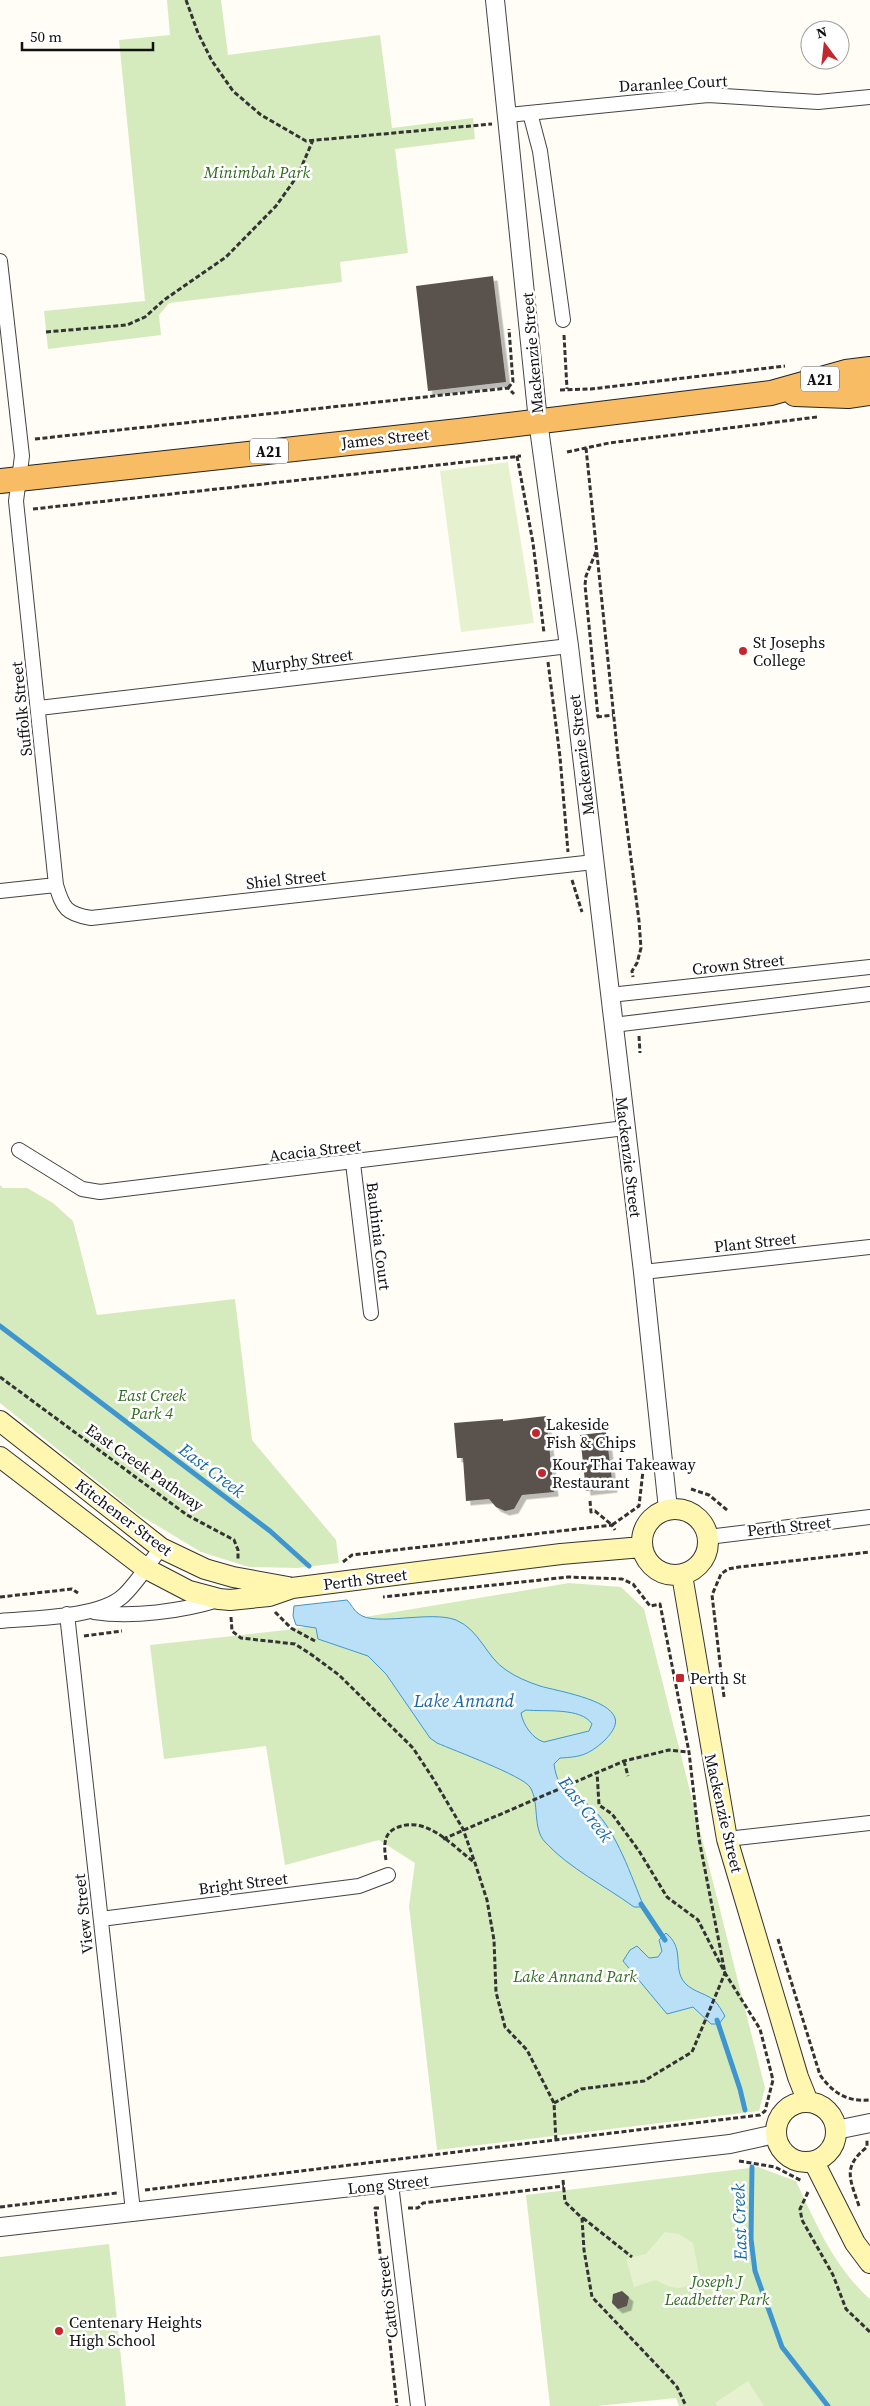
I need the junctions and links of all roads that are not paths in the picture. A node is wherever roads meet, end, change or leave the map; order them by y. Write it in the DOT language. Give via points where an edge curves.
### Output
graph roads {
  1 [pos="495,0"];
  2 [pos="870,97"];
  3 [pos="530,113"];
  4 [pos="508,115"];
  5 [pos="0,261"];
  6 [pos="563,320"];
  7 [pos="870,370"];
  8 [pos="771,393"];
  9 [pos="870,393"];
  10 [pos="538,421"];
  11 [pos="9,480"];
  12 [pos="569,646"];
  13 [pos="39,708"];
  14 [pos="594,862"];
  15 [pos="56,885"];
  16 [pos="0,891"];
  17 [pos="870,967"];
  18 [pos="870,994"];
  19 [pos="610,995"];
  20 [pos="613,1025"];
  21 [pos="625,1128"];
  22 [pos="18,1150"];
  23 [pos="353,1163"];
  24 [pos="870,1247"];
  25 [pos="643,1272"];
  26 [pos="371,1313"];
  27 [pos="0,1422"];
  28 [pos="0,1457"];
  29 [pos="668,1509"];
  30 [pos="870,1517"];
  31 [pos="708,1537"];
  32 [pos="642,1546"];
  33 [pos="161,1548"];
  34 [pos="145,1568"];
  35 [pos="682,1575"];
  36 [pos="292,1588"];
  37 [pos="224,1600"];
  38 [pos="91,1611"];
  39 [pos="68,1614"];
  40 [pos="0,1621"];
  41 [pos="870,1824"];
  42 [pos="727,1839"];
  43 [pos="388,1875"];
  44 [pos="101,1919"];
  45 [pos="808,2102"];
  46 [pos="836,2130"];
  47 [pos="869,2131"];
  48 [pos="775,2134"];
  49 [pos="814,2162"];
  50 [pos="391,2184"];
  51 [pos="133,2211"];
  52 [pos="0,2227"];
  53 [pos="870,2263"];
  54 [pos="418,2406"];
  1 -- 4 [label="street, Mackenzie Street"];
  2 -- 3 [label="street, Daranlee Court" via="818,102 708,96"];
  3 -- 4 [label="street, Daranlee Court"];
  3 -- 6 [label="street, Mackenzie Street" via="540,151"];
  4 -- 10 [label="street, Mackenzie Street"];
  5 -- 11 [label="street, Suffolk Street" via="22,456"];
  7 -- 8 [label="highway, James Street / A21" via="846,372"];
  8 -- 9 [label="highway, James Street / A21" via="848,396"];
  8 -- 10 [label="highway, James Street / A21"];
  10 -- 11 [label="highway, James Street / A21"];
  10 -- 12 [label="street, Mackenzie Street"];
  11 -- 13 [label="street, Suffolk Street" via="16,501"];
  12 -- 13 [label="street, Murphy Street"];
  12 -- 14 [label="street, Mackenzie Street"];
  13 -- 15 [label="street, Suffolk Street"];
  14 -- 15 [label="street, Shiel Street" via="91,918 75,915 62,904"];
  14 -- 19 [label="street, Mackenzie Street"];
  15 -- 16 [label="street"];
  17 -- 19 [label="street, Crown Street"];
  18 -- 20 [label="street"];
  19 -- 20 [label="street, Mackenzie Street"];
  20 -- 21 [label="street, Mackenzie Street"];
  21 -- 23 [label="street, Acacia Street"];
  21 -- 25 [label="street, Mackenzie Street"];
  22 -- 23 [label="street, Acacia Street" via="82,1189 100,1192"];
  23 -- 26 [label="street, Bauhinia Court"];
  24 -- 25 [label="street, Plant Street"];
  25 -- 29 [label="street, Mackenzie Street"];
  27 -- 33 [label="main road, Kitchener Street"];
  28 -- 34 [label="main road, Kitchener Street"];
  29 -- 31 [label="main road" via="694,1514 701,1520"];
  29 -- 32 [label="main road" via="651,1519 645,1527"];
  30 -- 31 [label="street, Perth Street"];
  31 -- 35 [label="main road" via="707,1551 700,1564"];
  32 -- 35 [label="main road" via="652,1567 666,1574"];
  32 -- 36 [label="main road, Perth Street" via="340,1574"];
  33 -- 34 [label="street, Perth Street"];
  33 -- 36 [label="main road, Kitchener Street" via="204,1569"];
  34 -- 37 [label="main road, Kitchener Street" via="189,1591"];
  34 -- 38 [label="street, Perth Street" via="124,1595 110,1605"];
  35 -- 42 [label="main road, Mackenzie Street"];
  36 -- 37 [label="main road, Perth Street" via="270,1596"];
  37 -- 38 [label="street, Perth Street" via="197,1607 117,1616"];
  38 -- 39 [label="street, Perth Street"];
  39 -- 40 [label="street, Perth Street"];
  39 -- 44 [label="street, View Street"];
  41 -- 42 [label="street"];
  42 -- 45 [label="main road, Mackenzie Street"];
  43 -- 44 [label="street, Bright Street" via="359,1886"];
  44 -- 51 [label="street, View Street"];
  45 -- 46 [label="main road" via="824,2108"];
  45 -- 48 [label="main road" via="788,2107 776,2124"];
  46 -- 47 [label="street"];
  46 -- 49 [label="main road" via="831,2150"];
  48 -- 49 [label="main road" via="781,2151 788,2158"];
  48 -- 50 [label="street, Long Street" via="730,2144"];
  49 -- 53 [label="main road" via="855,2243"];
  50 -- 51 [label="street, Long Street"];
  50 -- 54 [label="street, Catto Street"];
  51 -- 52 [label="street, Long Street"];
}
